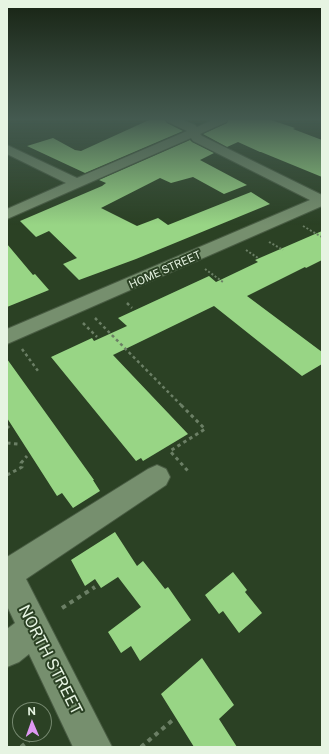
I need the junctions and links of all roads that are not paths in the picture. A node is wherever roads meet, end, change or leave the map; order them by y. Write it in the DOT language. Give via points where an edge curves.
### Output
graph roads {
  1 [pos="20,155"];
  2 [pos="140,155"];
  3 [pos="231,155"];
  4 [pos="76,183"];
  5 [pos="322,201"];
  6 [pos="7,214"];
  7 [pos="14,342"];
  8 [pos="156,477"];
  9 [pos="7,573"];
  10 [pos="34,629"];
  11 [pos="7,650"];
  12 [pos="93,747"];
  1 -- 4 [label="street"];
  2 -- 4 [label="street"];
  3 -- 5 [label="street"];
  4 -- 6 [label="street"];
  5 -- 7 [label="street, HOME STREET" via="96,300"];
  8 -- 9 [label="street"];
  9 -- 10 [label="street, NORTH STREET"];
  10 -- 11 [label="street"];
  10 -- 12 [label="street, NORTH STREET"];
}
